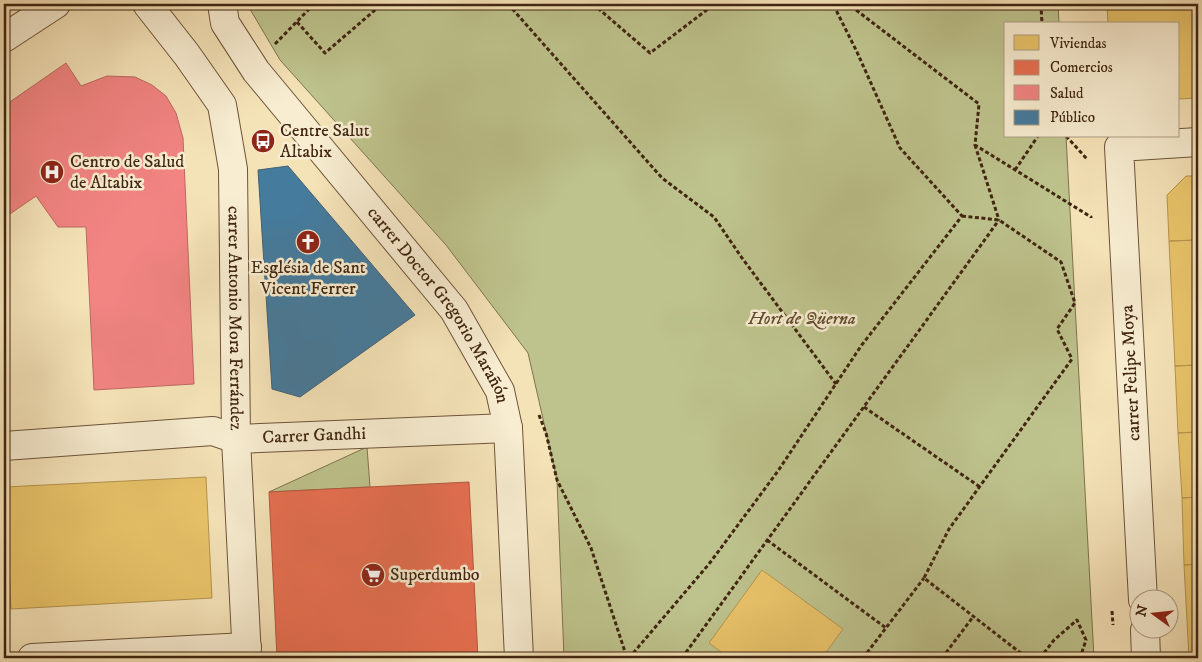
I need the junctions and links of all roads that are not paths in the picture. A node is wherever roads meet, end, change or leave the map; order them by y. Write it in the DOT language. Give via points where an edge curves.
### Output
graph roads {
  1 [pos="56,4"];
  2 [pos="147,4"];
  3 [pos="222,4"];
  4 [pos="4,38"];
  5 [pos="1198,142"];
  6 [pos="508,428"];
  7 [pos="236,439"];
  8 [pos="4,446"];
  9 [pos="1142,590"];
  10 [pos="1145,640"];
  11 [pos="247,653"];
  12 [pos="32,658"];
  13 [pos="519,658"];
  14 [pos="1146,658"];
  1 -- 4 [label="street"];
  2 -- 7 [label="street, carrer Antonio Mora Ferrández" via="222,105 233,169"];
  3 -- 6 [label="street, carrer Doctor Gregorio Marañón" via="225,22 256,71 454,310 500,391"];
  5 -- 9 [label="street, carrer Felipe Moya" via="1119,146"];
  6 -- 7 [label="street, Carrer Gandhi"];
  6 -- 13 [label="street, carrer Doctor Gregorio Marañón"];
  7 -- 8 [label="street, Carrer Gandhi" via="212,431"];
  7 -- 11 [label="street, carrer Antonio Mora Ferrández"];
  10 -- 14 [label="street"];
  11 -- 12 [label="street"];
}
